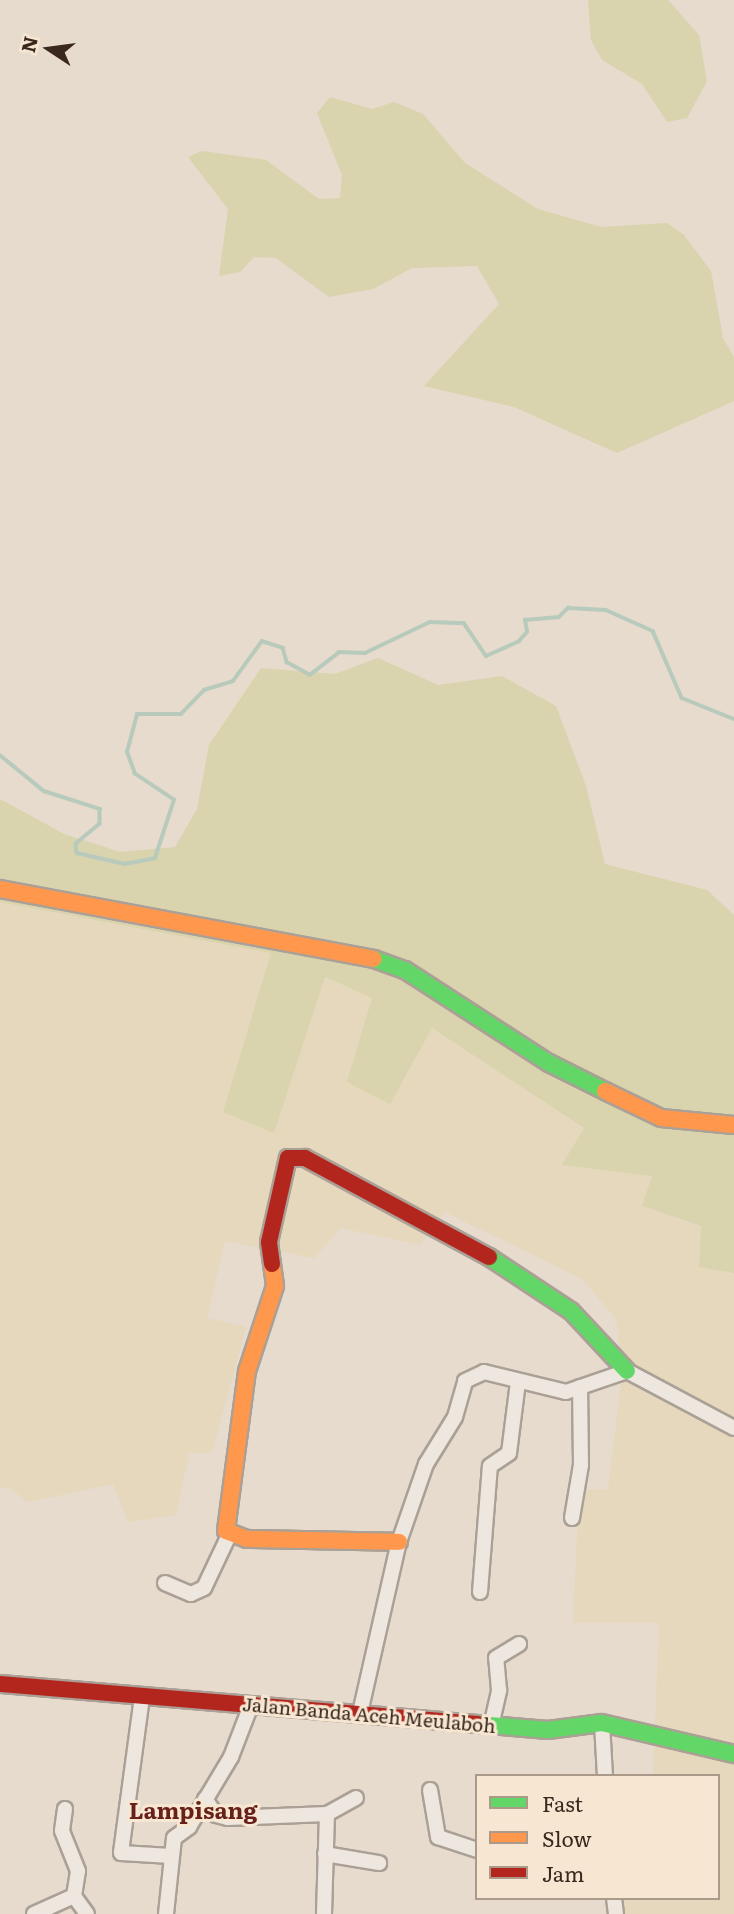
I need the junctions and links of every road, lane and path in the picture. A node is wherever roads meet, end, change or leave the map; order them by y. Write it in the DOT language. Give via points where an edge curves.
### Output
graph roads {
  1 [pos="0,889"];
  2 [pos="734,1125"];
  3 [pos="627,1371"];
  4 [pos="518,1382"];
  5 [pos="580,1387"];
  6 [pos="734,1428"];
  7 [pos="572,1518"];
  8 [pos="229,1535"];
  9 [pos="399,1542"];
  10 [pos="165,1583"];
  11 [pos="480,1592"];
  12 [pos="519,1644"];
  13 [pos="0,1684"];
  14 [pos="142,1697"];
  15 [pos="251,1705"];
  16 [pos="360,1713"];
  17 [pos="602,1723"];
  18 [pos="491,1726"];
  19 [pos="734,1754"];
  20 [pos="605,1774"];
  21 [pos="430,1790"];
  22 [pos="356,1798"];
  23 [pos="205,1799"];
  24 [pos="65,1809"];
  25 [pos="327,1814"];
  26 [pos="475,1849"];
  27 [pos="325,1854"];
  28 [pos="171,1856"];
  29 [pos="379,1863"];
  30 [pos="74,1896"];
  31 [pos="34,1914"];
  32 [pos="87,1914"];
  33 [pos="166,1914"];
  34 [pos="324,1914"];
  1 -- 2 [label="main road" via="367,957 405,970 549,1063 661,1118"];
  3 -- 5 [label="street"];
  3 -- 6 [label="street"];
  3 -- 8 [label="main road" via="571,1311 461,1238 292,1156 269,1242 275,1286 247,1371"];
  4 -- 5 [label="street" via="556,1392"];
  4 -- 9 [label="street" via="484,1372 465,1381 455,1417 426,1464"];
  4 -- 11 [label="street" via="509,1453 490,1466"];
  5 -- 7 [label="street" via="581,1465"];
  8 -- 9 [label="main road"];
  8 -- 10 [label="street" via="204,1588 191,1594"];
  9 -- 16 [label="street"];
  12 -- 18 [label="street" via="496,1658 499,1690"];
  13 -- 14 [label="main road, Jalan Banda Aceh Meulaboh"];
  14 -- 15 [label="main road, Jalan Banda Aceh Meulaboh"];
  14 -- 28 [label="street" via="121,1853"];
  15 -- 16 [label="main road, Jalan Banda Aceh Meulaboh"];
  15 -- 23 [label="street"];
  16 -- 18 [label="main road, Jalan Banda Aceh Meulaboh"];
  17 -- 18 [label="main road, Jalan Banda Aceh Meulaboh" via="548,1730"];
  17 -- 19 [label="main road, Jalan Banda Aceh Meulaboh"];
  17 -- 20 [label="street"];
  21 -- 26 [label="street" via="438,1837"];
  22 -- 25 [label="street"];
  23 -- 25 [label="street" via="222,1817"];
  23 -- 28 [label="street" via="174,1838"];
  24 -- 30 [label="street" via="62,1832 78,1871"];
  25 -- 27 [label="street"];
  27 -- 29 [label="street"];
  27 -- 34 [label="street"];
  28 -- 33 [label="street"];
  30 -- 31 [label="street"];
  30 -- 32 [label="street"];
}
